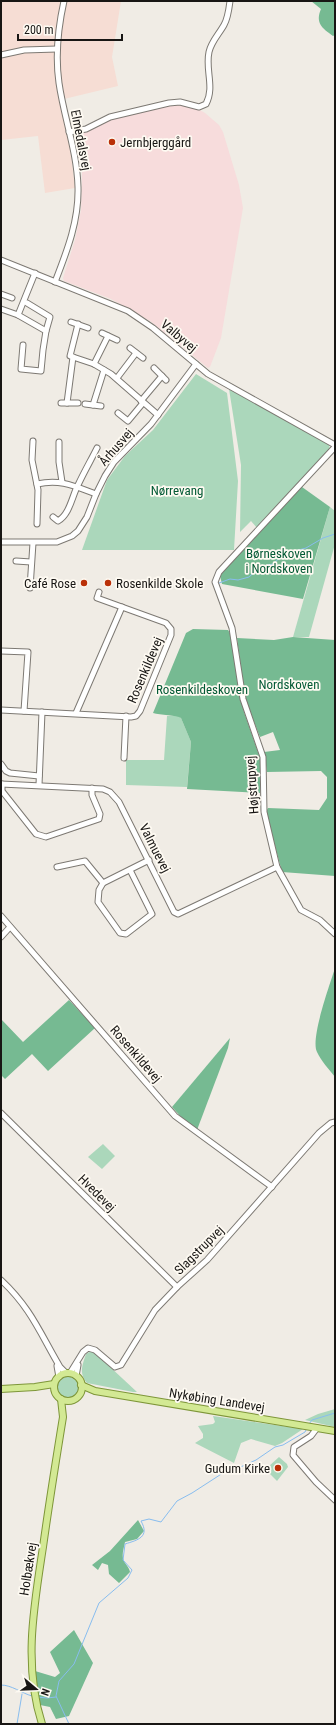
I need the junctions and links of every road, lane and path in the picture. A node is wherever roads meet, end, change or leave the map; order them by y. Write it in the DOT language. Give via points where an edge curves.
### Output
graph roads {
  1 [pos="64,1"];
  2 [pos="230,1"];
  3 [pos="57,49"];
  4 [pos="1,56"];
  5 [pos="206,104"];
  6 [pos="206,112"];
  7 [pos="69,132"];
  8 [pos="1,260"];
  9 [pos="34,273"];
  10 [pos="56,282"];
  11 [pos="1,294"];
  12 [pos="12,298"];
  13 [pos="27,303"];
  14 [pos="1,309"];
  15 [pos="18,315"];
  16 [pos="71,322"];
  17 [pos="78,324"];
  18 [pos="88,328"];
  19 [pos="46,332"];
  20 [pos="102,333"];
  21 [pos="108,336"];
  22 [pos="117,340"];
  23 [pos="22,345"];
  24 [pos="130,348"];
  25 [pos="136,353"];
  26 [pos="73,357"];
  27 [pos="143,358"];
  28 [pos="94,364"];
  29 [pos="196,364"];
  30 [pos="154,368"];
  31 [pos="104,370"];
  32 [pos="117,378"];
  33 [pos="142,402"];
  34 [pos="61,403"];
  35 [pos="67,403"];
  36 [pos="78,403"];
  37 [pos="85,404"];
  38 [pos="93,405"];
  39 [pos="101,406"];
  40 [pos="118,413"];
  41 [pos="158,415"];
  42 [pos="33,441"];
  43 [pos="59,442"];
  44 [pos="335,446"];
  45 [pos="97,448"];
  46 [pos="62,482"];
  47 [pos="37,484"];
  48 [pos="77,486"];
  49 [pos="96,494"];
  50 [pos="53,517"];
  51 [pos="37,524"];
  52 [pos="1,542"];
  53 [pos="33,543"];
  54 [pos="16,561"];
  55 [pos="32,562"];
  56 [pos="30,588"];
  57 [pos="99,592"];
  58 [pos="122,607"];
  59 [pos="1,651"];
  60 [pos="1,710"];
  61 [pos="24,711"];
  62 [pos="42,712"];
  63 [pos="76,713"];
  64 [pos="126,716"];
  65 [pos="124,758"];
  66 [pos="1,764"];
  67 [pos="39,776"];
  68 [pos="1,784"];
  69 [pos="39,785"];
  70 [pos="92,788"];
  71 [pos="149,860"];
  72 [pos="57,867"];
  73 [pos="277,867"];
  74 [pos="130,870"];
  75 [pos="103,883"];
  76 [pos="1,916"];
  77 [pos="10,927"];
  78 [pos="335,934"];
  79 [pos="1,937"];
  80 [pos="1,1113"];
  81 [pos="335,1122"];
  82 [pos="272,1187"];
  83 [pos="1,1280"];
  84 [pos="177,1287"];
  85 [pos="53,1355"];
  86 [pos="70,1374"];
  87 [pos="58,1377"];
  88 [pos="54,1384"];
  89 [pos="81,1385"];
  90 [pos="35,1387"];
  91 [pos="1,1389"];
  92 [pos="54,1391"];
  93 [pos="95,1391"];
  94 [pos="80,1392"];
  95 [pos="61,1399"];
  96 [pos="69,1401"];
  97 [pos="63,1417"];
  98 [pos="311,1427"];
  99 [pos="335,1431"];
  100 [pos="335,1500"];
  101 [pos="42,1724"];
  1 -- 3 [label="street, Elmedalsvej"];
  2 -- 5 [label="street" via="225,23 209,51 211,90"];
  3 -- 4 [label="street" via="24,50"];
  3 -- 7 [label="street, Elmedalsvej" via="58,81"];
  5 -- 6 [label="street"];
  5 -- 7 [label="street" via="199,107 180,102 169,103 110,117 86,128"];
  7 -- 10 [label="street, Elmedalsvej" via="77,172 77,206 70,242"];
  8 -- 9 [label="street, Valbyvej"];
  9 -- 10 [label="street, Valbyvej"];
  9 -- 15 [label="street"];
  10 -- 29 [label="street, Valbyvej" via="128,311"];
  11 -- 12 [label="street"];
  13 -- 19 [label="street" via="50,317"];
  14 -- 15 [label="street"];
  15 -- 19 [label="street"];
  16 -- 17 [label="street"];
  17 -- 18 [label="street"];
  17 -- 26 [label="street" via="70,356"];
  19 -- 23 [label="street" via="41,371 21,369"];
  20 -- 21 [label="street"];
  21 -- 22 [label="street"];
  21 -- 28 [label="street"];
  24 -- 25 [label="street"];
  25 -- 27 [label="street"];
  25 -- 32 [label="street"];
  26 -- 28 [label="street"];
  26 -- 35 [label="street"];
  28 -- 31 [label="street"];
  29 -- 41 [label="street, Århusvej"];
  29 -- 44 [label="street, Valbyvej" via="219,380"];
  30 -- 33 [label="street" via="164,378"];
  31 -- 32 [label="street"];
  31 -- 38 [label="street"];
  32 -- 33 [label="street"];
  33 -- 40 [label="street" via="128,421"];
  33 -- 41 [label="street"];
  34 -- 35 [label="street"];
  35 -- 36 [label="street"];
  37 -- 38 [label="street"];
  38 -- 39 [label="street"];
  41 -- 49 [label="street, Århusvej" via="114,462"];
  42 -- 47 [label="street" via="32,460"];
  43 -- 46 [label="street"];
  44 -- 73 [label="street, Højstrupvej" via="219,572 215,582 232,628 243,699 263,757 264,812"];
  45 -- 48 [label="street"];
  46 -- 47 [label="street"];
  46 -- 48 [label="street"];
  47 -- 51 [label="street"];
  48 -- 49 [label="street"];
  48 -- 50 [label="street" via="62,519 58,521"];
  49 -- 53 [label="street, Århusvej" via="83,524 72,536 57,542"];
  52 -- 53 [label="street, Århusvej"];
  53 -- 55 [label="street"];
  54 -- 55 [label="street"];
  55 -- 56 [label="street"];
  57 -- 58 [label="street, Rosenkildevej" via="97,598"];
  58 -- 63 [label="street"];
  58 -- 64 [label="street, Rosenkildevej" via="166,623 172,633 140,711 136,716"];
  59 -- 61 [label="street" via="28,652"];
  60 -- 61 [label="street, Rosenkildevej"];
  61 -- 62 [label="street, Rosenkildevej"];
  62 -- 63 [label="street, Rosenkildevej"];
  62 -- 67 [label="street"];
  63 -- 64 [label="street, Rosenkildevej"];
  64 -- 65 [label="street, Rosenkildevej"];
  66 -- 67 [label="street" via="6,772"];
  67 -- 69 [label="street"];
  68 -- 69 [label="street, Valmuevej"];
  68 -- 70 [label="street" via="2,791 36,834 46,837 99,819 100,814 92,796"];
  69 -- 70 [label="street, Valmuevej"];
  70 -- 71 [label="street, Valmuevej" via="103,789 115,796"];
  71 -- 73 [label="street, Valmuevej" via="174,912 178,914"];
  71 -- 74 [label="street"];
  72 -- 75 [label="street" via="85,861"];
  73 -- 78 [label="street, Højstrupvej" via="301,910 320,920"];
  74 -- 75 [label="street"];
  74 -- 75 [label="street" via="152,914 126,934 120,933 98,902 99,890"];
  76 -- 77 [label="street, Rosenkildevej"];
  77 -- 79 [label="street"];
  77 -- 82 [label="street, Rosenkildevej" via="175,1116"];
  80 -- 84 [label="street, Hvedevej"];
  81 -- 82 [label="street, Slagstrupvej" via="320,1133"];
  82 -- 84 [label="street, Slagstrupvej" via="207,1260"];
  83 -- 85 [label="street" via="31,1314"];
  84 -- 86 [label="street, Slagstrupvej" via="150,1317 121,1365 115,1367 93,1349 85,1350"];
  85 -- 86 [label="street"];
  85 -- 87 [label="street"];
  86 -- 87 [label="main road"];
  86 -- 89 [label="main road"];
  87 -- 88 [label="main road"];
  88 -- 90 [label="main road"];
  88 -- 92 [label="main road"];
  89 -- 93 [label="main road, Nykøbing Landevej"];
  89 -- 94 [label="main road"];
  90 -- 91 [label="main road"];
  90 -- 92 [label="main road"];
  92 -- 95 [label="main road"];
  93 -- 94 [label="main road, Nykøbing Landevej"];
  93 -- 98 [label="main road, Nykøbing Landevej"];
  94 -- 96 [label="main road" via="76,1398"];
  95 -- 96 [label="main road"];
  95 -- 97 [label="main road, Holbækvej"];
  96 -- 97 [label="main road, Holbækvej"];
  97 -- 101 [label="main road, Holbækvej" via="32,1622 31,1663"];
  98 -- 99 [label="main road, Nykøbing Landevej"];
  98 -- 100 [label="street" via="311,1436 294,1447 294,1455"];
}
